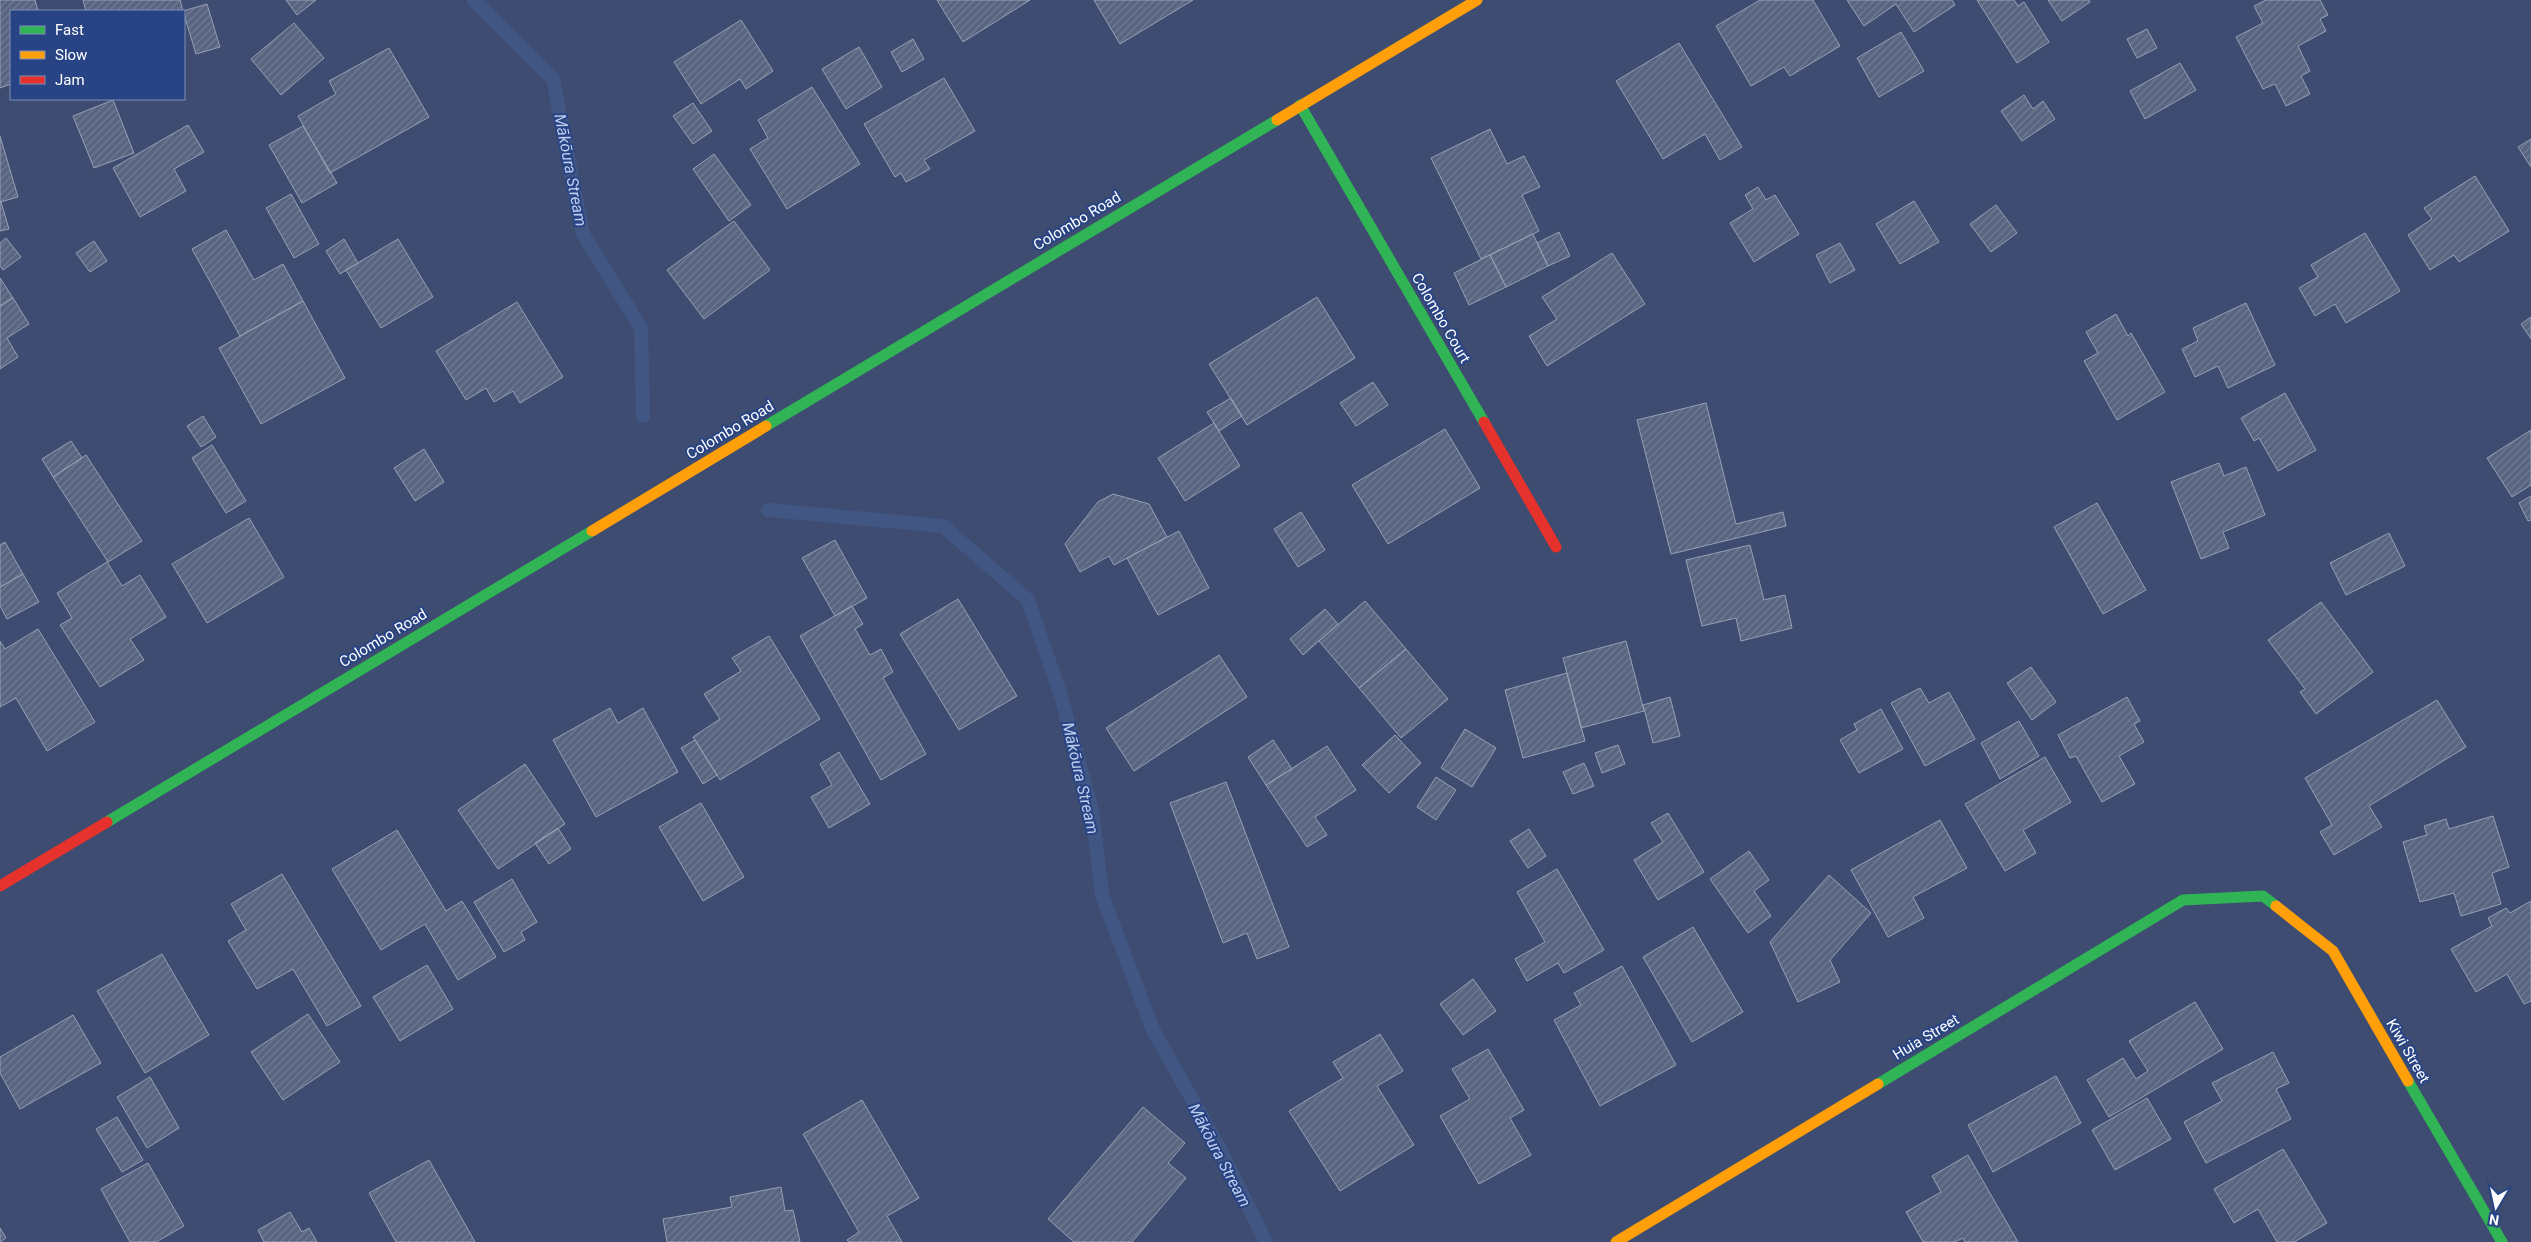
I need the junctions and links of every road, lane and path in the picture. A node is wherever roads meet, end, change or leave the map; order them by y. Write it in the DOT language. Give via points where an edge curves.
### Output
graph roads {
  1 [pos="1477,0"];
  2 [pos="1300,105"];
  3 [pos="1556,547"];
  4 [pos="0,886"];
  5 [pos="2263,896"];
  6 [pos="1616,1242"];
  7 [pos="2502,1242"];
  1 -- 2 [label="street, Colombo Road"];
  2 -- 3 [label="street, Colombo Court"];
  2 -- 4 [label="street, Colombo Road"];
  5 -- 6 [label="street, Huia Street" via="2183,900"];
  5 -- 7 [label="street, Kiwi Street" via="2333,951"];
}
